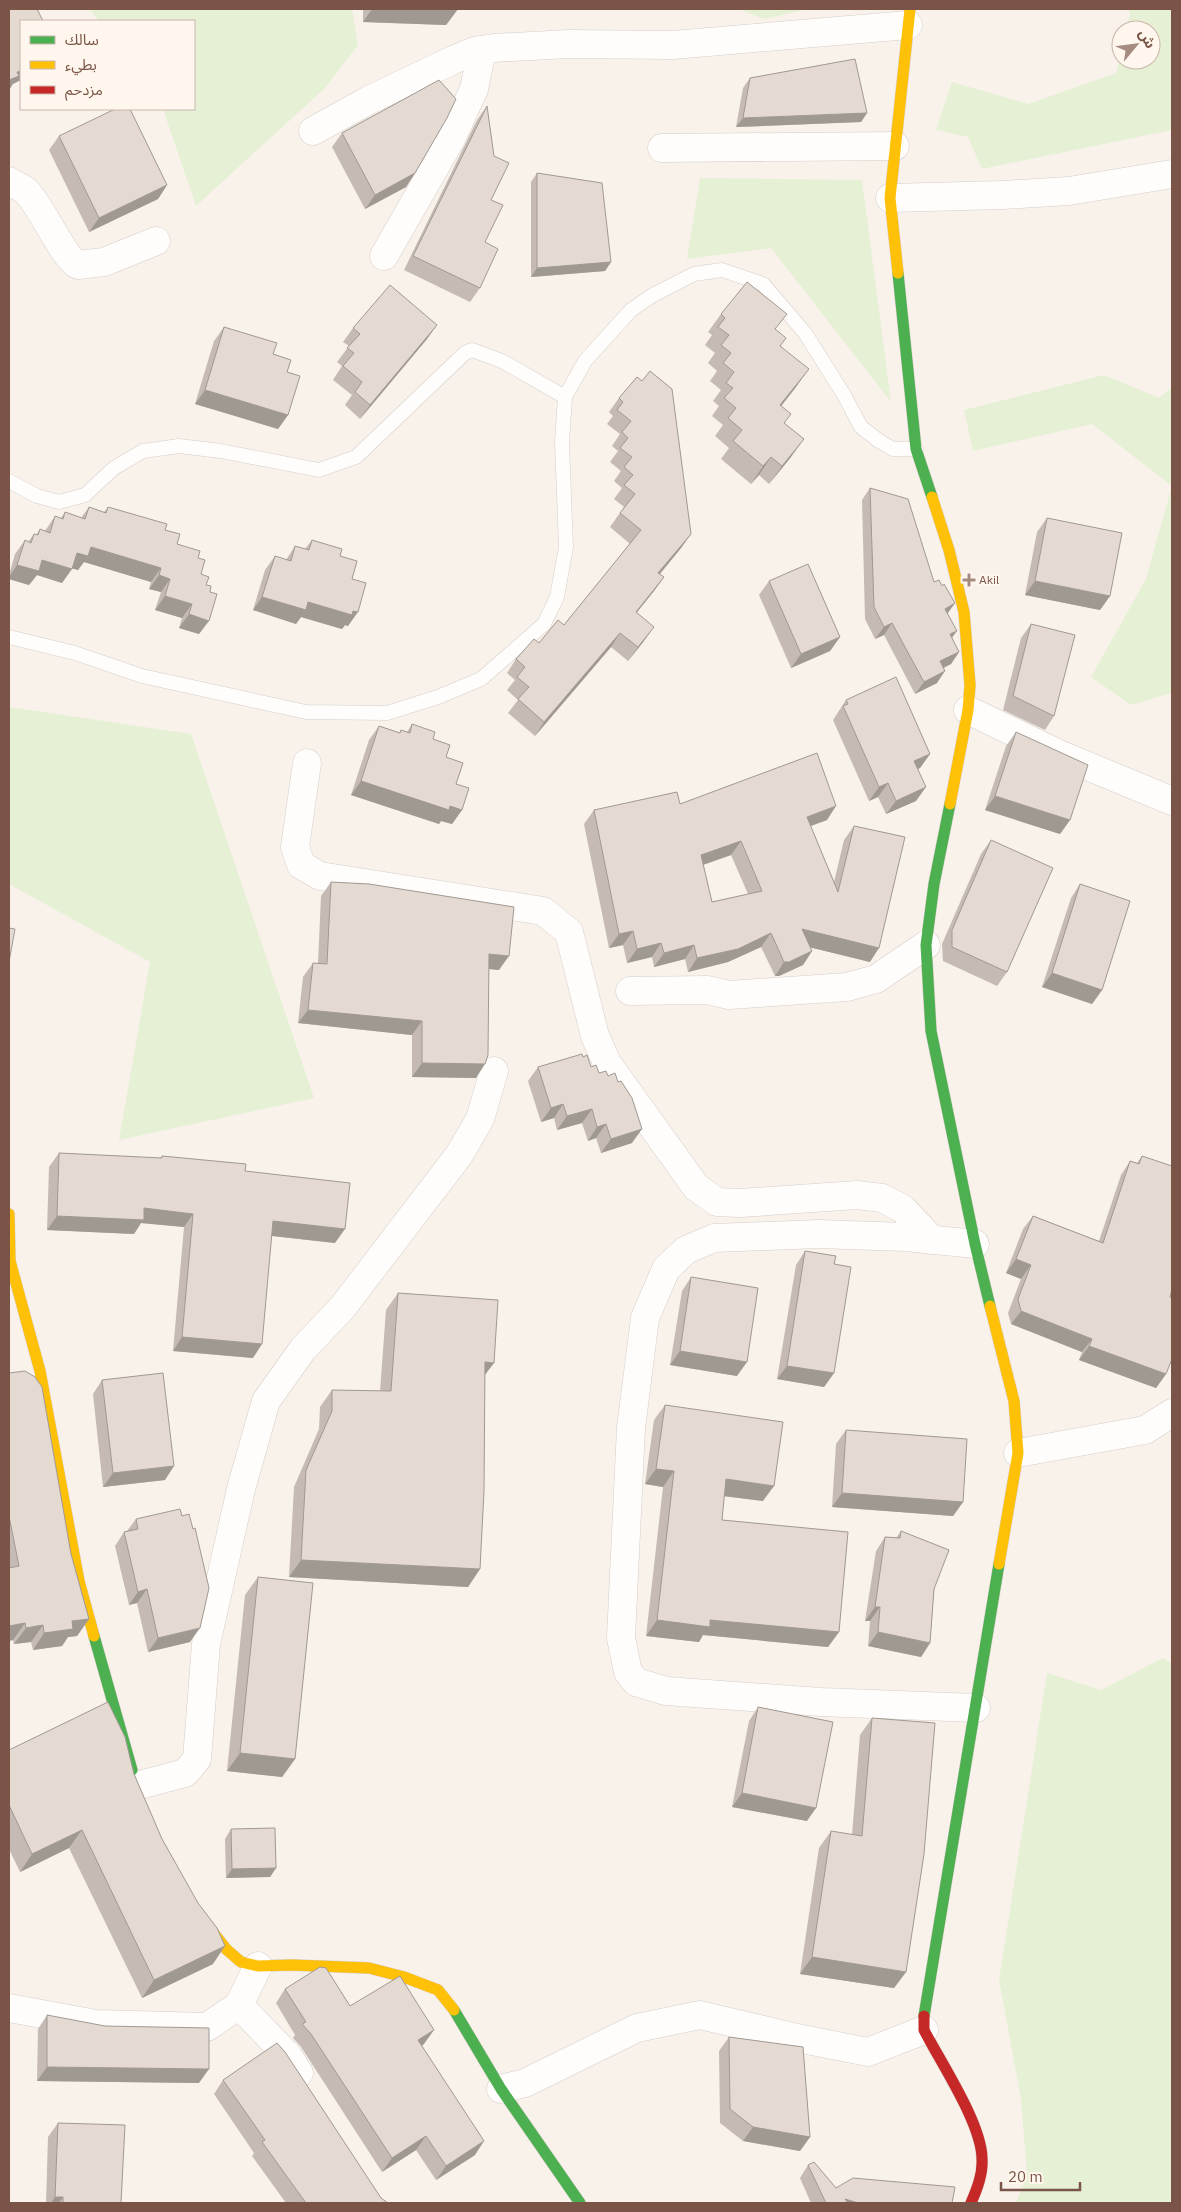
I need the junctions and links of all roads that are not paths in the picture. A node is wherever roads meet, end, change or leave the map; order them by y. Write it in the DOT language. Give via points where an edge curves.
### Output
graph roads {
  1 [pos="909,17"];
  2 [pos="482,50"];
  3 [pos="313,131"];
  4 [pos="895,146"];
  5 [pos="662,148"];
  6 [pos="1172,174"];
  7 [pos="9,181"];
  8 [pos="890,198"];
  9 [pos="156,241"];
  10 [pos="384,256"];
  11 [pos="565,397"];
  12 [pos="916,449"];
  13 [pos="9,481"];
  14 [pos="9,637"];
  15 [pos="968,710"];
  16 [pos="307,763"];
  17 [pos="1172,801"];
  18 [pos="926,945"];
  19 [pos="630,992"];
  20 [pos="494,1071"];
  21 [pos="9,1214"];
  22 [pos="932,1240"];
  23 [pos="976,1244"];
  24 [pos="1172,1413"];
  25 [pos="1018,1454"];
  26 [pos="976,1708"];
  27 [pos="138,1790"];
  28 [pos="194,1906"];
  29 [pos="258,1966"];
  30 [pos="238,2005"];
  31 [pos="9,2008"];
  32 [pos="924,2030"];
  33 [pos="501,2089"];
  34 [pos="312,2095"];
  35 [pos="580,2203"];
  36 [pos="971,2203"];
  1 -- 2 [label="street" via="673,45 569,44"];
  1 -- 4 [label="street"];
  2 -- 3 [label="street" via="453,60 369,100"];
  2 -- 10 [label="street" via="474,89 451,138"];
  4 -- 5 [label="street"];
  4 -- 8 [label="street"];
  6 -- 8 [label="street" via="1070,191"];
  7 -- 9 [label="street" via="26,191 75,264 104,262"];
  8 -- 12 [label="street"];
  11 -- 12 [label="lane" via="585,361 631,310 694,274 722,270 763,284 805,333 862,427 893,449"];
  11 -- 13 [label="lane" via="502,361 472,350 465,353 356,458 319,470 179,446 143,451 114,468 84,495 59,502 37,496"];
  11 -- 14 [label="lane" via="562,443 566,547 557,597 544,624 481,679 438,697 388,712 306,712 142,676 75,653"];
  12 -- 15 [label="street" via="949,550 964,612 969,658"];
  15 -- 17 [label="street" via="1061,755"];
  15 -- 18 [label="street" via="934,884"];
  16 -- 22 [label="street" via="295,847 301,865 320,876 543,911 570,932 595,1036 607,1063 696,1186 718,1202 857,1195 882,1198 903,1210"];
  18 -- 19 [label="street" via="876,979 847,987 729,995 707,990"];
  18 -- 23 [label="street" via="931,1031"];
  20 -- 27 [label="street" via="480,1118 459,1155 342,1308 303,1349 266,1401 241,1489 206,1644 197,1759 185,1773"];
  21 -- 27 [label="street" via="10,1262 40,1371 79,1581"];
  22 -- 23 [label="street"];
  22 -- 26 [label="street" via="818,1234 714,1238 686,1250 666,1269 645,1318 632,1419 621,1638 628,1672 636,1682 666,1691"];
  23 -- 25 [label="street" via="1014,1401"];
  24 -- 25 [label="street" via="1145,1430"];
  25 -- 26 [label="street"];
  26 -- 32 [label="street" via="924,2010"];
  28 -- 29 [label="street" via="226,1949 241,1962"];
  29 -- 30 [label="street"];
  29 -- 33 [label="street" via="368,1968 438,1990 457,2013"];
  30 -- 31 [label="street" via="207,2026 96,2024"];
  30 -- 34 [label="street" via="288,2056"];
  32 -- 33 [label="street" via="868,2052 700,2014 637,2028 524,2084"];
  32 -- 36 [label="street" via="978,2132 984,2163"];
  33 -- 35 [label="street"];
}
